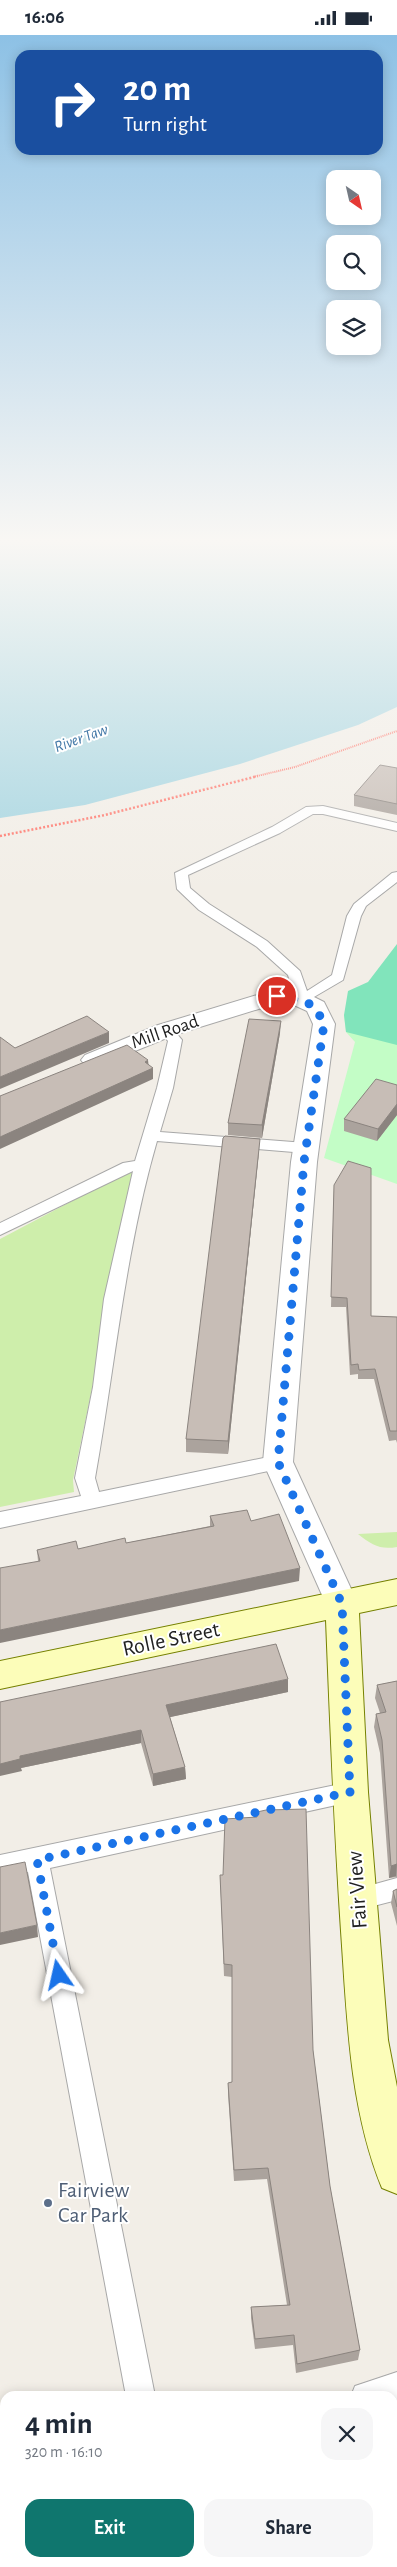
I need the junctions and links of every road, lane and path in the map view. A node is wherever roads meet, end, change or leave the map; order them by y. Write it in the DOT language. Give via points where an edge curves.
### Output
graph roads {
  1 [pos="397,731"];
  2 [pos="397,827"];
  3 [pos="0,836"];
  4 [pos="397,876"];
  5 [pos="290,998"];
  6 [pos="166,1030"];
  7 [pos="74,1068"];
  8 [pos="151,1136"];
  9 [pos="306,1148"];
  10 [pos="142,1166"];
  11 [pos="0,1230"];
  12 [pos="278,1462"];
  13 [pos="92,1500"];
  14 [pos="0,1520"];
  15 [pos="397,1592"];
  16 [pos="342,1604"];
  17 [pos="0,1675"];
  18 [pos="350,1792"];
  19 [pos="37,1860"];
  20 [pos="0,1866"];
  21 [pos="397,1889"];
  22 [pos="358,1899"];
  23 [pos="397,2173"];
  24 [pos="397,2387"];
  25 [pos="139,2391"];
  26 [pos="383,2391"];
  1 -- 3 [label="path" via="296,767 105,815"];
  2 -- 5 [label="lane" via="310,810 268,834 180,873 184,889 204,907 262,944 295,974"];
  4 -- 5 [label="lane" via="361,904 354,916 338,977"];
  5 -- 6 [label="street, Mill Road"];
  5 -- 9 [label="street" via="316,1007 324,1024"];
  6 -- 7 [label="street, Mill Road"];
  6 -- 8 [label="lane" via="176,1040"];
  8 -- 9 [label="lane"];
  8 -- 10 [label="lane"];
  9 -- 12 [label="street"];
  10 -- 11 [label="lane" via="129,1166"];
  10 -- 13 [label="lane" via="112,1299 102,1387 85,1478"];
  12 -- 13 [label="lane"];
  12 -- 16 [label="street"];
  13 -- 14 [label="lane"];
  15 -- 16 [label="street, Rolle Street"];
  16 -- 17 [label="street, Rolle Street"];
  16 -- 18 [label="street, Fair View"];
  18 -- 19 [label="lane"];
  18 -- 22 [label="street, Fair View"];
  19 -- 20 [label="lane"];
  19 -- 25 [label="lane"];
  21 -- 22 [label="lane"];
  22 -- 23 [label="street, Fair View" via="368,2040 384,2127"];
  24 -- 26 [label="lane"];
}
